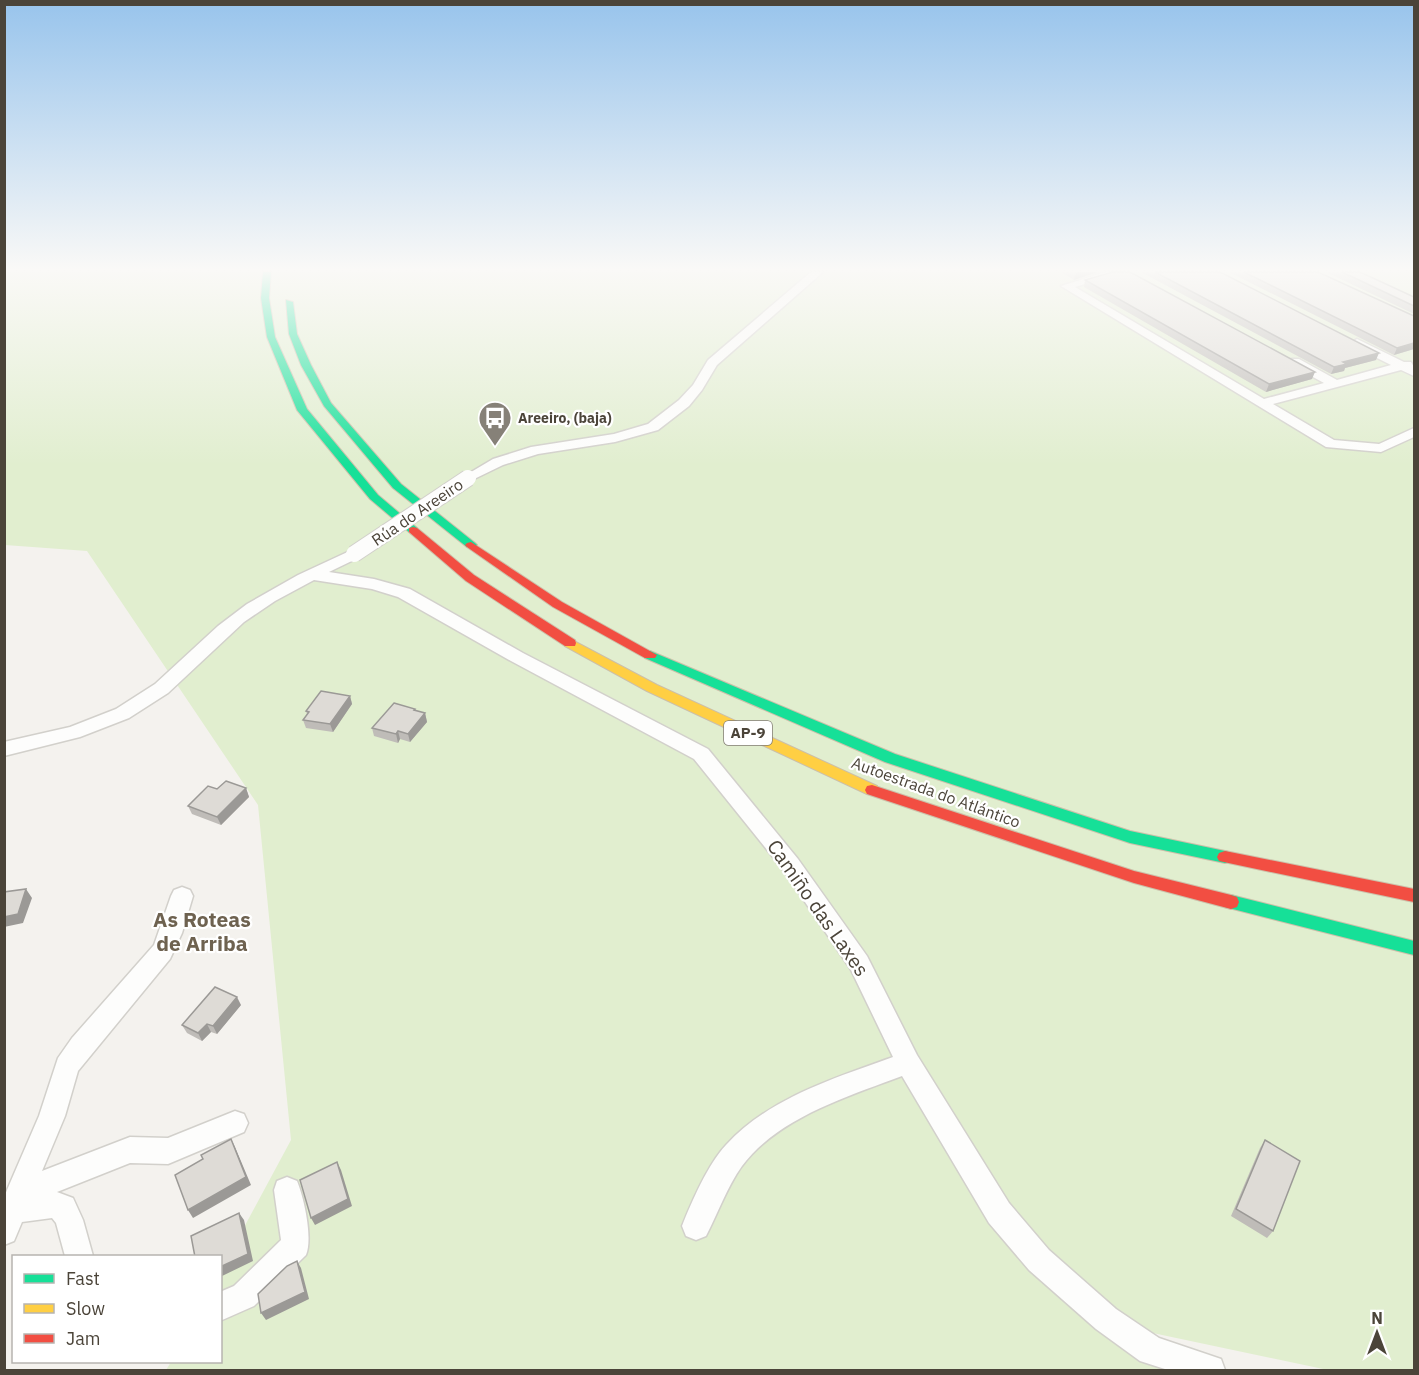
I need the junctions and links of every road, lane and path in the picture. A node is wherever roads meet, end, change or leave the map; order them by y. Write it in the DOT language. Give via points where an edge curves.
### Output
graph roads {
  1 [pos="271,336"];
  2 [pos="294,336"];
  3 [pos="743,336"];
  4 [pos="1150,336"];
  5 [pos="1350,340"];
  6 [pos="1284,356"];
  7 [pos="1411,367"];
  8 [pos="1335,384"];
  9 [pos="1263,403"];
  10 [pos="1414,432"];
  11 [pos="314,575"];
  12 [pos="4,749"];
  13 [pos="182,896"];
  14 [pos="1414,896"];
  15 [pos="1414,948"];
  16 [pos="908,1063"];
  17 [pos="235,1123"];
  18 [pos="287,1190"];
  19 [pos="13,1211"];
  20 [pos="696,1226"];
  21 [pos="78,1255"];
  22 [pos="222,1306"];
  23 [pos="1210,1371"];
  1 -- 15 [label="highway, Autoestrada do Atlántico / AP-9" via="302,410 374,497 470,578 571,644 652,688 869,789 1134,877"];
  2 -- 14 [label="highway, Autoestrada do Atlántico / AP-9" via="327,404 398,486 496,565 605,632 672,666 890,758 1130,837"];
  3 -- 11 [label="street, Rúa do Areeiro, bridge" via="712,363 684,403 653,427 615,438 536,450 498,462 354,554"];
  4 -- 9 [label="street"];
  5 -- 7 [label="street"];
  6 -- 8 [label="street"];
  7 -- 8 [label="street"];
  8 -- 9 [label="street"];
  9 -- 10 [label="street" via="1338,446 1386,447"];
  11 -- 12 [label="street, Rúa do Areeiro" via="225,628 165,687 137,706 93,727"];
  11 -- 16 [label="street, Camiño das Laxes" via="404,593 701,754 791,865 860,963"];
  13 -- 19 [label="street" via="162,952 68,1066"];
  16 -- 20 [label="street" via="824,1094 768,1126 735,1155"];
  16 -- 23 [label="street, Camiño das Laxes" via="999,1213 1039,1260 1106,1319 1151,1350"];
  17 -- 19 [label="street" via="168,1151 130,1150"];
  18 -- 22 [label="street" via="296,1245 244,1296"];
  19 -- 21 [label="street" via="52,1203 63,1208"];
}
